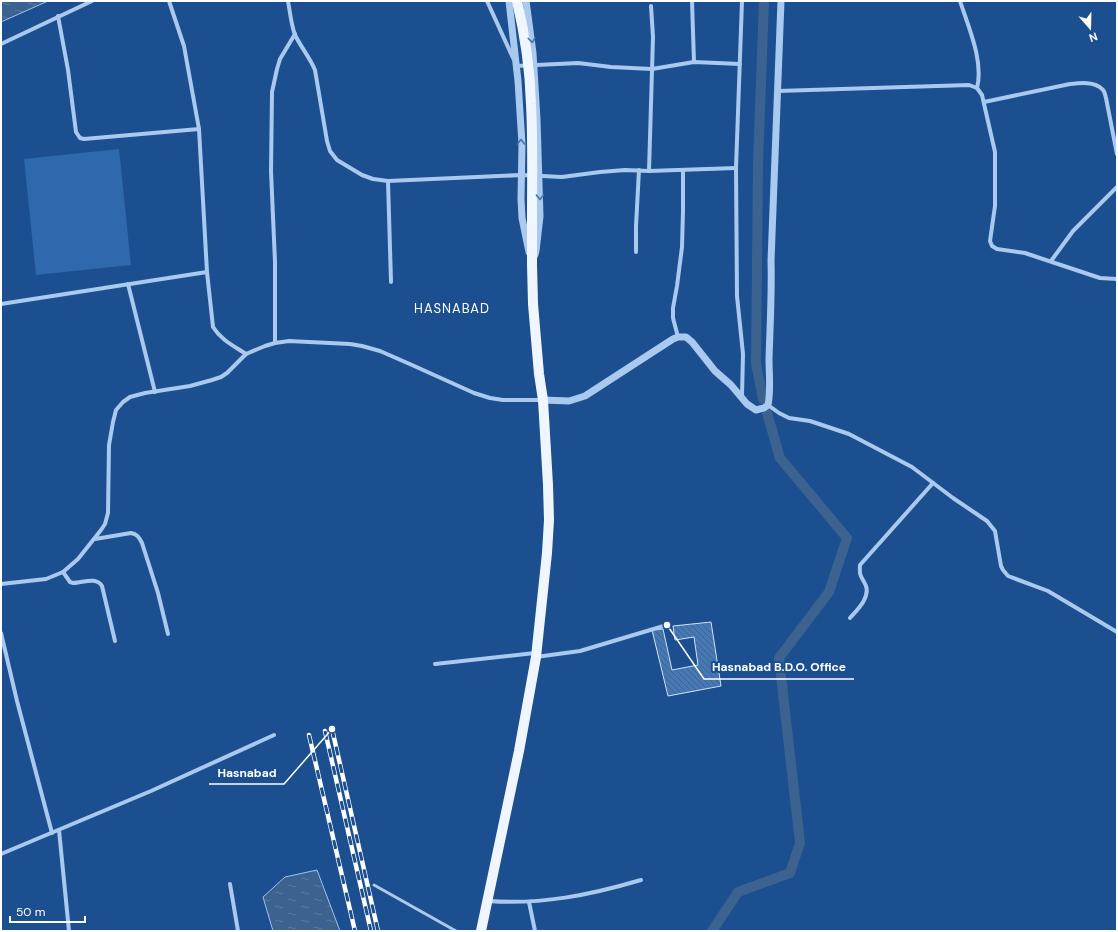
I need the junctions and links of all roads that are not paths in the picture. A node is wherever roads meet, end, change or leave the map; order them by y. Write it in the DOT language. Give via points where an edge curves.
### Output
graph roads {
  1 [pos="92,1"];
  2 [pos="169,1"];
  3 [pos="288,1"];
  4 [pos="487,1"];
  5 [pos="509,1"];
  6 [pos="517,1"];
  7 [pos="526,1"];
  8 [pos="692,1"];
  9 [pos="742,1"];
  10 [pos="781,1"];
  11 [pos="960,1"];
  12 [pos="651,6"];
  13 [pos="58,16"];
  14 [pos="295,34"];
  15 [pos="1,44"];
  16 [pos="694,62"];
  17 [pos="740,64"];
  18 [pos="534,65"];
  19 [pos="516,66"];
  20 [pos="652,69"];
  21 [pos="977,88"];
  22 [pos="778,91"];
  23 [pos="984,102"];
  24 [pos="199,130"];
  25 [pos="1117,154"];
  26 [pos="736,168"];
  27 [pos="639,170"];
  28 [pos="649,170"];
  29 [pos="683,170"];
  30 [pos="522,175"];
  31 [pos="539,176"];
  32 [pos="388,181"];
  33 [pos="1117,187"];
  34 [pos="636,252"];
  35 [pos="1051,261"];
  36 [pos="532,264"];
  37 [pos="207,272"];
  38 [pos="1117,279"];
  39 [pos="391,282"];
  40 [pos="128,284"];
  41 [pos="1,304"];
  42 [pos="678,337"];
  43 [pos="275,343"];
  44 [pos="246,354"];
  45 [pos="155,392"];
  46 [pos="741,398"];
  47 [pos="543,400"];
  48 [pos="768,405"];
  49 [pos="933,483"];
  50 [pos="94,539"];
  51 [pos="63,572"];
  52 [pos="1,584"];
  53 [pos="850,618"];
  54 [pos="667,625"];
  55 [pos="1117,632"];
  56 [pos="1,633"];
  57 [pos="168,634"];
  58 [pos="114,641"];
  59 [pos="536,655"];
  60 [pos="435,664"];
  61 [pos="274,735"];
  62 [pos="59,830"];
  63 [pos="52,833"];
  64 [pos="1,854"];
  65 [pos="641,880"];
  66 [pos="230,884"];
  67 [pos="374,885"];
  68 [pos="487,901"];
  69 [pos="529,902"];
  70 [pos="69,931"];
  71 [pos="238,931"];
  72 [pos="456,931"];
  73 [pos="481,931"];
  74 [pos="535,931"];
  1 -- 13 [label="street"];
  2 -- 24 [label="street" via="184,46"];
  3 -- 14 [label="street"];
  4 -- 19 [label="street"];
  5 -- 19 [label="street"];
  6 -- 36 [label="main road, bridge" via="525,39 531,104"];
  7 -- 18 [label="street, one-way"];
  8 -- 16 [label="street"];
  9 -- 17 [label="street"];
  10 -- 22 [label="street"];
  11 -- 21 [label="street" via="976,55 979,80"];
  12 -- 20 [label="street"];
  13 -- 15 [label="street"];
  13 -- 24 [label="street" via="76,132 80,138"];
  14 -- 32 [label="street" via="315,70 330,150 337,160 362,175 374,180"];
  14 -- 43 [label="street" via="280,59 272,92"];
  16 -- 17 [label="street"];
  16 -- 20 [label="street"];
  17 -- 26 [label="street"];
  18 -- 19 [label="street"];
  18 -- 20 [label="street" via="578,63"];
  18 -- 31 [label="street"];
  30 -- 19 [label="street, one-way"];
  20 -- 28 [label="street"];
  21 -- 22 [label="street" via="969,85"];
  21 -- 23 [label="street"];
  22 -- 48 [label="street"];
  23 -- 25 [label="street" via="1070,84 1098,85 1104,90"];
  23 -- 35 [label="street" via="995,152 995,206 990,244 997,250 1025,253"];
  24 -- 37 [label="street"];
  26 -- 29 [label="street"];
  26 -- 46 [label="street" via="736,296 743,354"];
  27 -- 28 [label="street"];
  27 -- 31 [label="street" via="562,177"];
  27 -- 34 [label="street"];
  28 -- 29 [label="street"];
  29 -- 42 [label="street" via="682,247 673,308"];
  30 -- 31 [label="street"];
  30 -- 32 [label="street"];
  30 -- 36 [label="street" via="522,218"];
  31 -- 36 [label="street, one-way" via="540,216"];
  32 -- 39 [label="street"];
  33 -- 35 [label="street" via="1073,231"];
  35 -- 38 [label="street" via="1100,278"];
  36 -- 47 [label="main road" via="536,339"];
  37 -- 40 [label="street"];
  37 -- 44 [label="street" via="213,327 227,342"];
  40 -- 41 [label="street"];
  40 -- 45 [label="street"];
  42 -- 46 [label="street" via="686,337 692,342"];
  42 -- 47 [label="street" via="585,396 569,401"];
  43 -- 44 [label="street"];
  43 -- 47 [label="street" via="289,341 362,346 412,364 490,398"];
  44 -- 45 [label="street" via="227,373 212,380"];
  45 -- 50 [label="street" via="130,397 116,410 109,445 108,513 105,524"];
  46 -- 48 [label="street" via="756,410"];
  47 -- 59 [label="main road" via="549,520"];
  48 -- 49 [label="street" via="789,418 810,421 849,434 912,467"];
  49 -- 53 [label="street" via="860,565 859,574 867,594"];
  49 -- 55 [label="street" via="987,521 995,531 1003,570 1008,576 1048,591"];
  50 -- 51 [label="street" via="78,559"];
  50 -- 57 [label="street" via="130,533 140,538"];
  51 -- 52 [label="street" via="46,579"];
  51 -- 58 [label="street" via="72,583 95,580 100,583"];
  54 -- 59 [label="street" via="580,651"];
  56 -- 63 [label="street"];
  59 -- 60 [label="street"];
  59 -- 68 [label="main road" via="519,751"];
  61 -- 62 [label="street"];
  62 -- 63 [label="street"];
  62 -- 70 [label="street"];
  63 -- 64 [label="street"];
  65 -- 69 [label="street" via="593,893"];
  66 -- 71 [label="street"];
  67 -- 72 [label="lane"];
  68 -- 69 [label="street"];
  68 -- 73 [label="main road"];
  69 -- 74 [label="street"];
}
